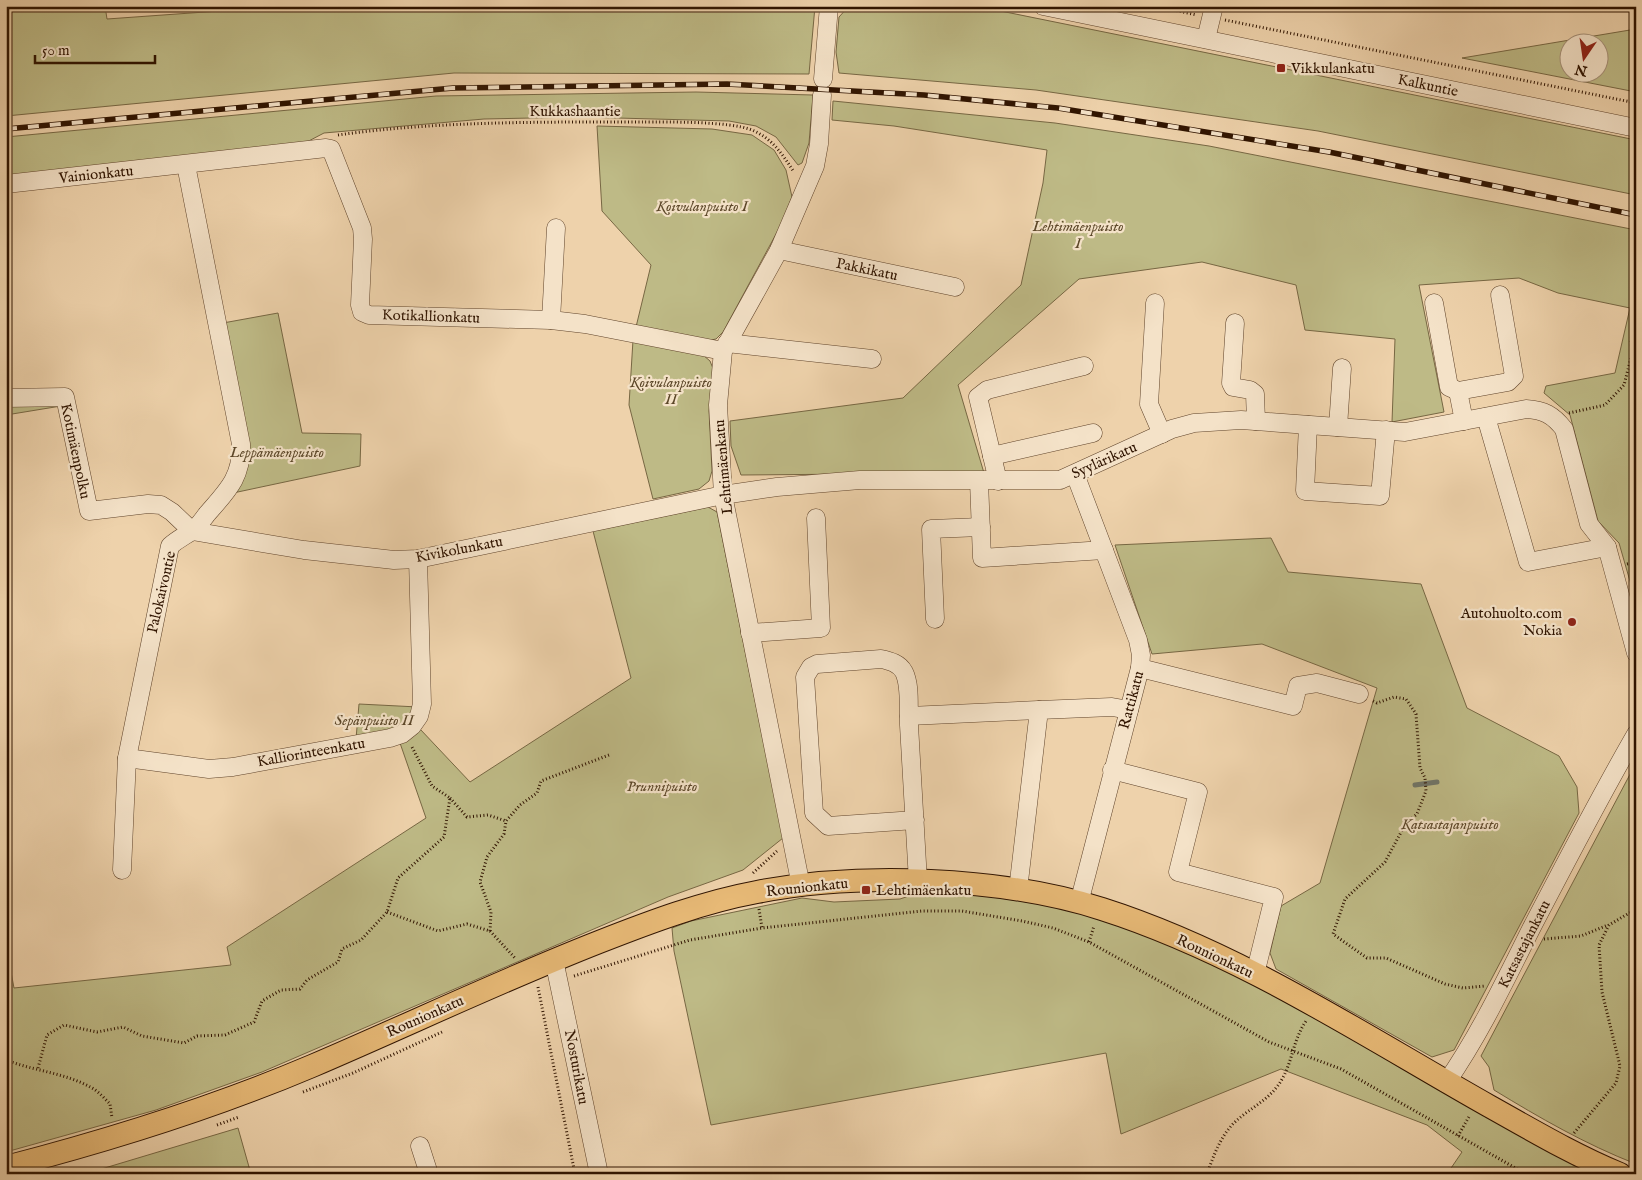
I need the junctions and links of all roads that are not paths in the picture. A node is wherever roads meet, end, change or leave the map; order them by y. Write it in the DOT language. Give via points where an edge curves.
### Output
graph roads {
  1 [pos="829,6"];
  2 [pos="1043,6"];
  3 [pos="1213,12"];
  4 [pos="1206,39"];
  5 [pos="1636,128"];
  6 [pos="186,165"];
  7 [pos="6,184"];
  8 [pos="556,228"];
  9 [pos="779,250"];
  10 [pos="955,287"];
  11 [pos="1500,295"];
  12 [pos="1155,303"];
  13 [pos="1434,303"];
  14 [pos="551,320"];
  15 [pos="1235,322"];
  16 [pos="725,347"];
  17 [pos="872,359"];
  18 [pos="1084,366"];
  19 [pos="1342,368"];
  20 [pos="1458,391"];
  21 [pos="6,398"];
  22 [pos="1486,417"];
  23 [pos="1256,421"];
  24 [pos="1464,421"];
  25 [pos="1308,425"];
  26 [pos="1338,427"];
  27 [pos="1386,430"];
  28 [pos="1093,433"];
  29 [pos="1162,434"];
  30 [pos="992,456"];
  31 [pos="1075,474"];
  32 [pos="979,481"];
  33 [pos="998,481"];
  34 [pos="723,495"];
  35 [pos="816,518"];
  36 [pos="981,527"];
  37 [pos="192,531"];
  38 [pos="1607,547"];
  39 [pos="1104,550"];
  40 [pos="418,559"];
  41 [pos="935,619"];
  42 [pos="750,633"];
  43 [pos="1636,653"];
  44 [pos="1140,668"];
  45 [pos="1359,694"];
  46 [pos="1039,710"];
  47 [pos="1129,710"];
  48 [pos="908,716"];
  49 [pos="1636,734"];
  50 [pos="127,758"];
  51 [pos="1112,770"];
  52 [pos="915,820"];
  53 [pos="122,870"];
  54 [pos="918,881"];
  55 [pos="801,886"];
  56 [pos="1018,890"];
  57 [pos="1078,903"];
  58 [pos="557,970"];
  59 [pos="1255,974"];
  60 [pos="1446,1083"];
  61 [pos="420,1146"];
  62 [pos="6,1167"];
  63 [pos="429,1174"];
  64 [pos="599,1174"];
  65 [pos="1620,1174"];
  1 -- 9 [label="street, Lehtimäenkatu" via="815,166"];
  2 -- 4 [label="street, Kalkuntie"];
  3 -- 4 [label="street"];
  4 -- 5 [label="street, Kalkuntie"];
  6 -- 7 [label="street, Vainionkatu"];
  6 -- 14 [label="street, Kotikallionkatu" via="326,148 330,150 362,228 362,312 369,315"];
  6 -- 37 [label="street, Palokaivontie" via="242,460 230,488"];
  8 -- 14 [label="street"];
  9 -- 10 [label="street, Pakkikatu"];
  9 -- 16 [label="street, Lehtimäenkatu"];
  11 -- 20 [label="street" via="1514,376 1508,382"];
  12 -- 29 [label="street" via="1149,404"];
  13 -- 20 [label="street" via="1449,387"];
  14 -- 16 [label="street, Kotikallionkatu"];
  15 -- 23 [label="street" via="1231,383 1233,387 1255,394"];
  16 -- 17 [label="street, Kotikallionkatu"];
  16 -- 34 [label="street, Lehtimäenkatu" via="718,406"];
  18 -- 30 [label="street" via="982,392 978,403"];
  19 -- 26 [label="street"];
  20 -- 24 [label="street"];
  21 -- 37 [label="street, Kotimäenpolku" via="65,397 88,511 161,505"];
  22 -- 24 [label="street, Syylärikatu"];
  22 -- 38 [label="street, Syylärikatu" via="1526,409 1542,410 1555,418 1564,429 1589,524"];
  22 -- 38 [label="street" via="1528,562"];
  23 -- 25 [label="street, Syylärikatu"];
  23 -- 29 [label="street, Syylärikatu" via="1194,423"];
  24 -- 27 [label="street, Syylärikatu" via="1405,432"];
  25 -- 26 [label="street, Syylärikatu"];
  25 -- 27 [label="street" via="1305,490 1380,496"];
  26 -- 27 [label="street, Syylärikatu"];
  28 -- 30 [label="street"];
  29 -- 31 [label="street, Syylärikatu"];
  30 -- 33 [label="street"];
  31 -- 33 [label="street, Syylärikatu" via="1060,480"];
  31 -- 39 [label="street, Rattikatu"];
  32 -- 33 [label="street, Syylärikatu"];
  32 -- 34 [label="street, Syylärikatu" via="860,480"];
  32 -- 36 [label="street"];
  34 -- 40 [label="street, Kivikolunkatu"];
  34 -- 42 [label="street, Lehtimäenkatu"];
  35 -- 42 [label="street" via="821,628"];
  36 -- 39 [label="street" via="982,558"];
  36 -- 41 [label="street" via="931,529"];
  37 -- 40 [label="street, Kivikolunkatu" via="304,550 394,560"];
  37 -- 50 [label="street, Palokaivontie" via="183,534 170,546"];
  38 -- 43 [label="street"];
  39 -- 44 [label="street, Rattikatu" via="1138,640"];
  40 -- 50 [label="street, Kalliorinteenkatu" via="422,704 419,716 402,734 209,769"];
  42 -- 55 [label="street, Lehtimäenkatu"];
  44 -- 45 [label="street" via="1293,706 1298,686 1317,683"];
  44 -- 47 [label="street, Rattikatu"];
  46 -- 47 [label="street" via="1112,706"];
  46 -- 48 [label="street"];
  46 -- 56 [label="street"];
  47 -- 51 [label="street, Rattikatu"];
  48 -- 52 [label="street"];
  48 -- 52 [label="street" via="907,680 903,670 890,661 817,664 807,671 814,813 828,826"];
  49 -- 60 [label="street, Katsastajankatu" via="1597,802 1470,1048"];
  50 -- 53 [label="street, Palokaivontie"];
  51 -- 57 [label="street, Rattikatu"];
  51 -- 59 [label="street" via="1198,792 1178,872 1274,897"];
  52 -- 54 [label="street"];
  54 -- 55 [label="main road, Rounionkatu"];
  54 -- 56 [label="main road, Rounionkatu"];
  55 -- 58 [label="main road, Rounionkatu" via="756,892 654,921"];
  56 -- 57 [label="main road, Rounionkatu"];
  57 -- 59 [label="main road, Rounionkatu" via="1148,926"];
  58 -- 62 [label="main road, Rounionkatu" via="531,983 240,1095 114,1137"];
  58 -- 64 [label="street, Nosturikatu"];
  59 -- 60 [label="main road, Rounionkatu"];
  60 -- 65 [label="main road, Rounionkatu" via="1566,1149"];
  61 -- 63 [label="street"];
}
